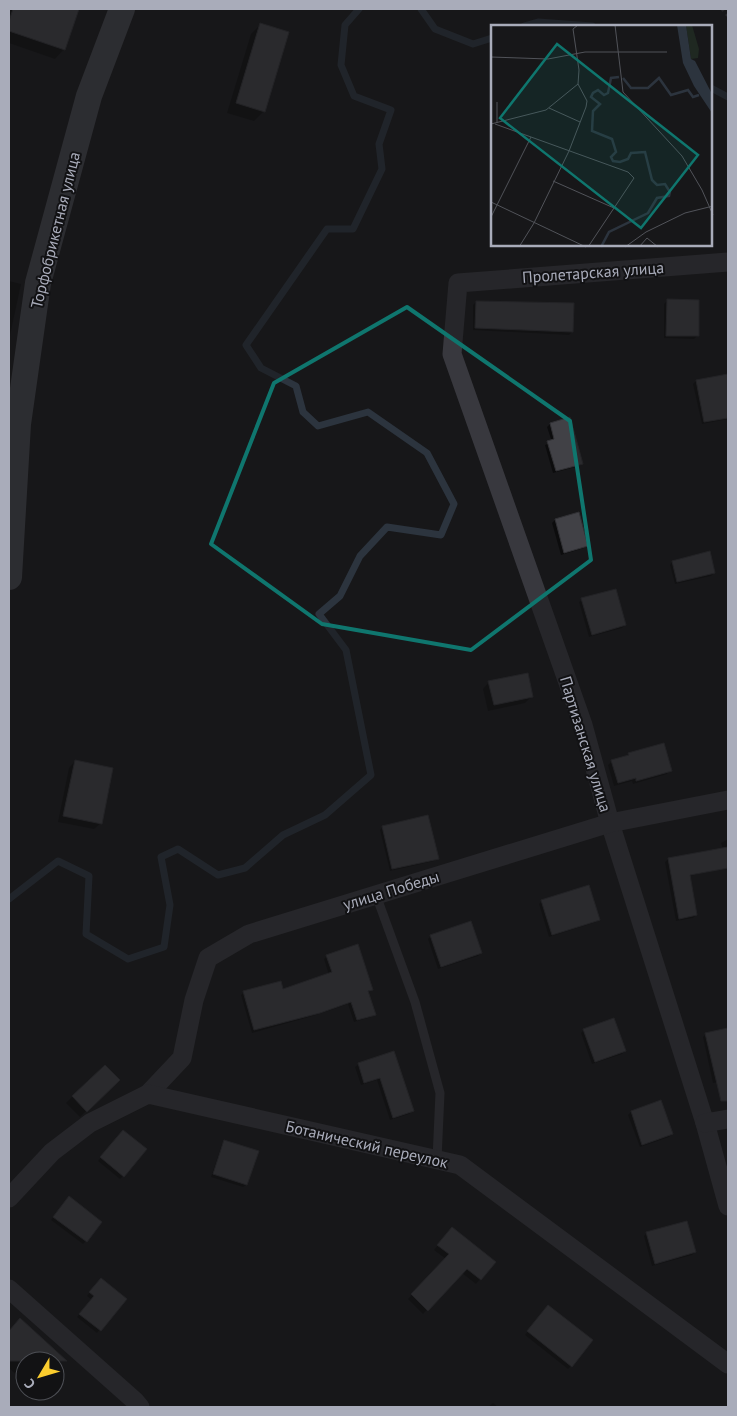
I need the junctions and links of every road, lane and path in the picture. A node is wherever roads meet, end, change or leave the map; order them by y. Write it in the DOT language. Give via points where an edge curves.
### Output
graph roads {
  1 [pos="122,9"];
  2 [pos="722,9"];
  3 [pos="728,16"];
  4 [pos="728,262"];
  5 [pos="458,283"];
  6 [pos="9,577"];
  7 [pos="728,800"];
  8 [pos="610,823"];
  9 [pos="376,895"];
  10 [pos="148,1094"];
  11 [pos="728,1119"];
  12 [pos="705,1123"];
  13 [pos="437,1160"];
  14 [pos="9,1198"];
  15 [pos="728,1206"];
  16 [pos="9,1289"];
  17 [pos="728,1364"];
  18 [pos="140,1407"];
  1 -- 6 [label="street, Торфобрикетная улица" via="89,96 38,283 18,424"];
  2 -- 3 [label="path"];
  4 -- 5 [label="street, Пролетарская улица"];
  5 -- 8 [label="street, Партизанская улица" via="452,354 583,725"];
  7 -- 8 [label="street, улица Победы"];
  8 -- 9 [label="street, улица Победы"];
  8 -- 12 [label="street, Партизанская улица"];
  9 -- 10 [label="street, улица Победы" via="249,934 208,958 194,1000 182,1058"];
  9 -- 13 [label="lane" via="415,1002 440,1094"];
  10 -- 13 [label="street, Ботанический переулок"];
  10 -- 14 [label="street" via="90,1123 52,1152"];
  11 -- 12 [label="street"];
  12 -- 15 [label="street, Партизанская улица"];
  13 -- 17 [label="street, Ботанический переулок" via="460,1165"];
  16 -- 18 [label="street"];
}
